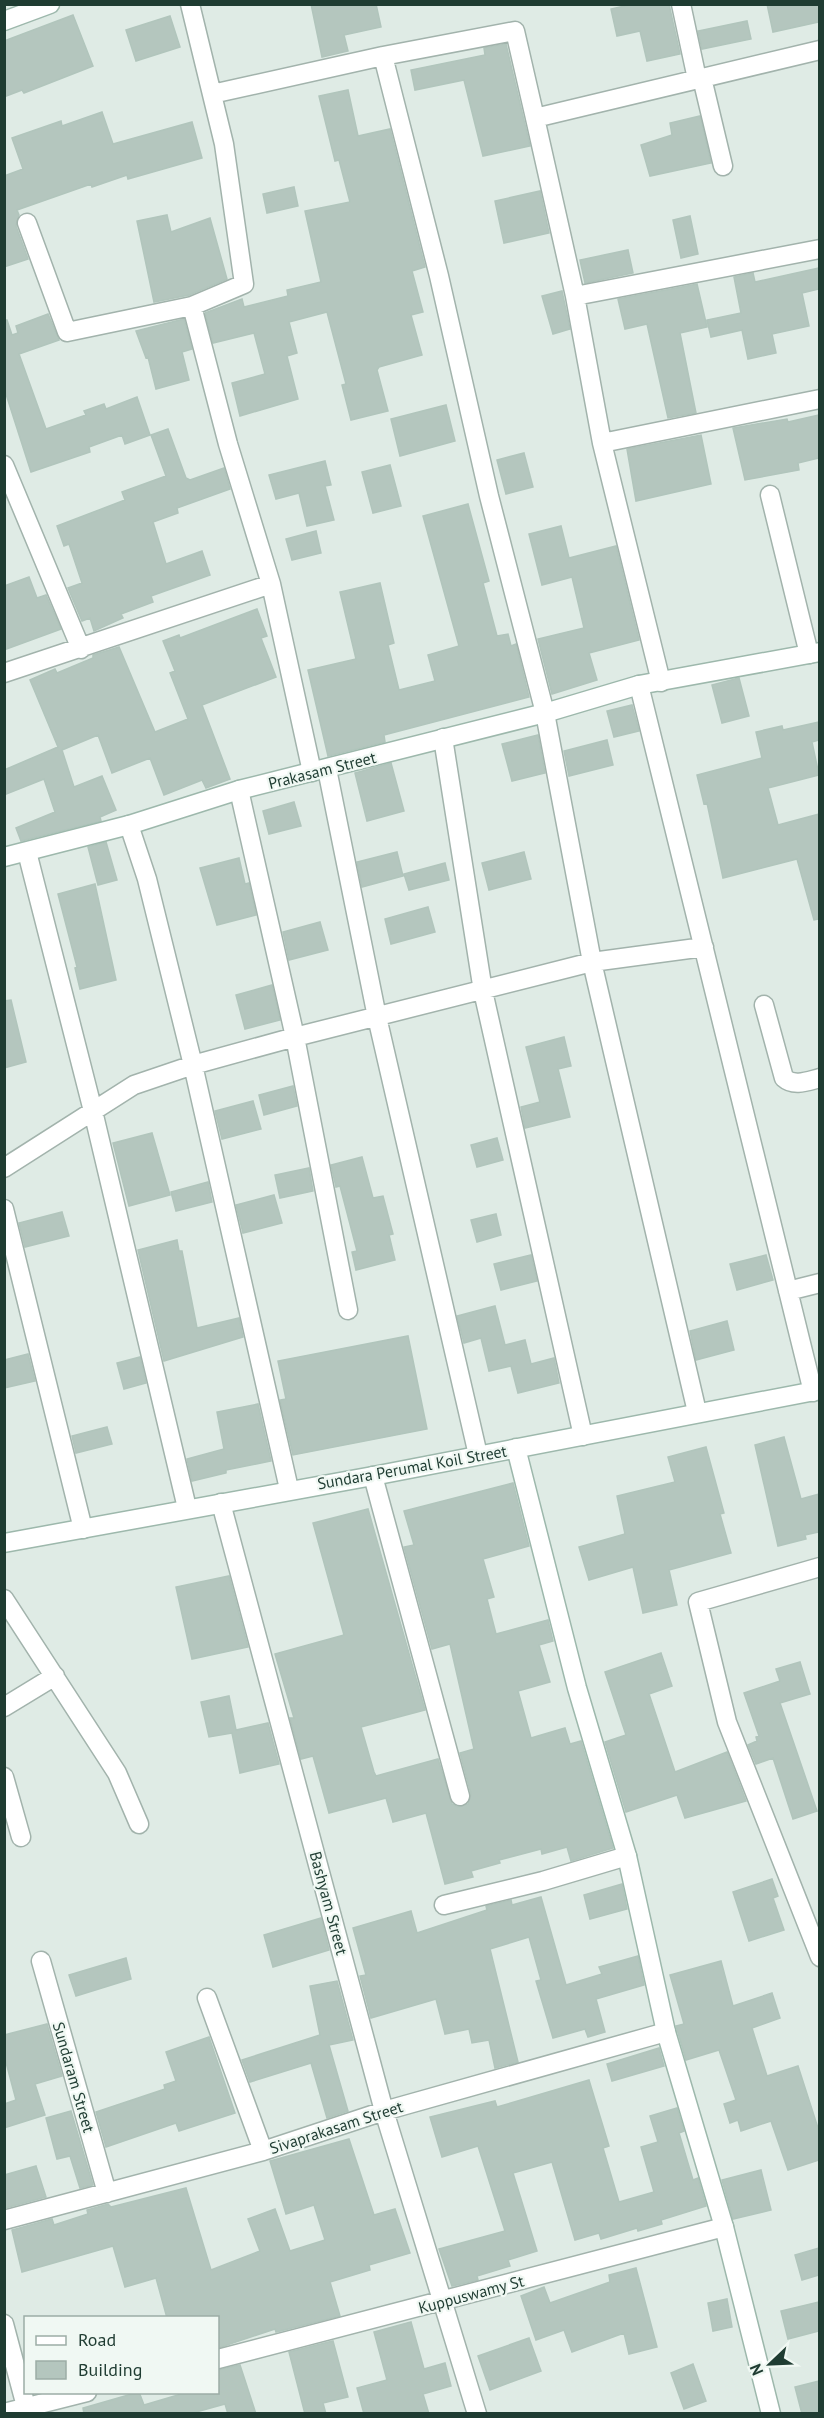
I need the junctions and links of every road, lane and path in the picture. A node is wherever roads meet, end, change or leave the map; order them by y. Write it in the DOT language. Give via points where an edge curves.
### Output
graph roads {
  1 [pos="50,4"];
  2 [pos="190,4"];
  3 [pos="681,4"];
  4 [pos="4,21"];
  5 [pos="819,50"];
  6 [pos="383,56"];
  7 [pos="700,78"];
  8 [pos="212,94"];
  9 [pos="535,118"];
  10 [pos="723,166"];
  11 [pos="27,223"];
  12 [pos="819,249"];
  13 [pos="575,296"];
  14 [pos="192,306"];
  15 [pos="819,399"];
  16 [pos="602,443"];
  17 [pos="4,465"];
  18 [pos="770,495"];
  19 [pos="271,584"];
  20 [pos="81,649"];
  21 [pos="816,656"];
  22 [pos="4,673"];
  23 [pos="661,682"];
  24 [pos="639,685"];
  25 [pos="544,713"];
  26 [pos="443,738"];
  27 [pos="319,770"];
  28 [pos="239,790"];
  29 [pos="129,825"];
  30 [pos="27,852"];
  31 [pos="4,857"];
  32 [pos="704,947"];
  33 [pos="592,962"];
  34 [pos="483,992"];
  35 [pos="764,1005"];
  36 [pos="377,1017"];
  37 [pos="295,1037"];
  38 [pos="193,1065"];
  39 [pos="819,1078"];
  40 [pos="93,1111"];
  41 [pos="4,1168"];
  42 [pos="4,1209"];
  43 [pos="819,1283"];
  44 [pos="788,1291"];
  45 [pos="348,1310"];
  46 [pos="816,1391"];
  47 [pos="697,1412"];
  48 [pos="583,1436"];
  49 [pos="516,1448"];
  50 [pos="477,1455"];
  51 [pos="373,1476"];
  52 [pos="289,1489"];
  53 [pos="221,1503"];
  54 [pos="187,1508"];
  55 [pos="83,1529"];
  56 [pos="4,1543"];
  57 [pos="819,1567"];
  58 [pos="4,1599"];
  59 [pos="55,1676"];
  60 [pos="4,1707"];
  61 [pos="4,1777"];
  62 [pos="460,1796"];
  63 [pos="139,1824"];
  64 [pos="21,1837"];
  65 [pos="627,1856"];
  66 [pos="444,1905"];
  67 [pos="819,1957"];
  68 [pos="40,1961"];
  69 [pos="207,1998"];
  70 [pos="666,2032"];
  71 [pos="384,2111"];
  72 [pos="263,2151"];
  73 [pos="107,2193"];
  74 [pos="4,2220"];
  75 [pos="724,2227"];
  76 [pos="441,2302"];
  77 [pos="4,2324"];
  78 [pos="219,2360"];
  79 [pos="81,2394"];
  80 [pos="27,2411"];
  81 [pos="4,2413"];
  82 [pos="770,2413"];
  83 [pos="477,2414"];
  1 -- 4 [label="street"];
  2 -- 8 [label="street"];
  3 -- 7 [label="street"];
  5 -- 7 [label="street"];
  6 -- 8 [label="street"];
  6 -- 9 [label="street" via="515,31"];
  6 -- 25 [label="street"];
  7 -- 9 [label="street"];
  7 -- 10 [label="street"];
  8 -- 14 [label="street" via="224,144 244,284"];
  9 -- 13 [label="street"];
  11 -- 14 [label="street" via="67,332"];
  12 -- 13 [label="street"];
  13 -- 16 [label="street"];
  14 -- 19 [label="street" via="228,444"];
  15 -- 16 [label="street"];
  16 -- 23 [label="street"];
  17 -- 20 [label="street"];
  18 -- 21 [label="street"];
  19 -- 20 [label="street"];
  19 -- 27 [label="street"];
  20 -- 22 [label="street"];
  21 -- 23 [label="street, Prakasam Street"];
  23 -- 24 [label="street, Prakasam Street"];
  24 -- 25 [label="street, Prakasam Street"];
  24 -- 32 [label="street"];
  25 -- 26 [label="street, Prakasam Street"];
  25 -- 33 [label="street"];
  26 -- 27 [label="street, Prakasam Street"];
  26 -- 34 [label="street"];
  27 -- 28 [label="street, Prakasam Street"];
  27 -- 36 [label="street"];
  28 -- 29 [label="street, Prakasam Street"];
  28 -- 37 [label="street"];
  29 -- 30 [label="street, Prakasam Street"];
  29 -- 38 [label="street" via="147,879"];
  30 -- 31 [label="street, Prakasam Street"];
  30 -- 40 [label="street"];
  32 -- 33 [label="street"];
  32 -- 44 [label="street"];
  33 -- 34 [label="street"];
  33 -- 47 [label="street"];
  34 -- 36 [label="street"];
  34 -- 48 [label="street"];
  35 -- 39 [label="street" via="783,1078 801,1083"];
  36 -- 37 [label="street"];
  36 -- 50 [label="street"];
  37 -- 38 [label="street"];
  37 -- 45 [label="street"];
  38 -- 40 [label="street" via="134,1085"];
  38 -- 52 [label="street"];
  40 -- 41 [label="street"];
  40 -- 54 [label="street"];
  42 -- 55 [label="street"];
  43 -- 44 [label="street"];
  44 -- 46 [label="street"];
  46 -- 47 [label="street, Sundara Perumal Koil Street"];
  47 -- 48 [label="street, Sundara Perumal Koil Street"];
  48 -- 49 [label="street, Sundara Perumal Koil Street"];
  49 -- 50 [label="street, Sundara Perumal Koil Street"];
  49 -- 65 [label="street" via="578,1688"];
  50 -- 51 [label="street, Sundara Perumal Koil Street"];
  51 -- 52 [label="street, Sundara Perumal Koil Street"];
  51 -- 62 [label="street"];
  52 -- 53 [label="street, Sundara Perumal Koil Street"];
  53 -- 54 [label="street, Sundara Perumal Koil Street"];
  53 -- 71 [label="street, Bashyam Street"];
  54 -- 55 [label="street, Sundara Perumal Koil Street"];
  55 -- 56 [label="street, Sundara Perumal Koil Street"];
  57 -- 67 [label="street" via="698,1602 727,1722"];
  58 -- 59 [label="street"];
  59 -- 60 [label="street"];
  59 -- 63 [label="street" via="117,1773"];
  61 -- 64 [label="street"];
  65 -- 66 [label="street"];
  65 -- 70 [label="street"];
  68 -- 73 [label="street, Sundaram Street"];
  69 -- 72 [label="street"];
  70 -- 71 [label="street, Sivaprakasam Street"];
  70 -- 75 [label="street"];
  71 -- 72 [label="street, Sivaprakasam Street"];
  71 -- 76 [label="street, Bashyam Street"];
  72 -- 73 [label="street, Sivaprakasam Street"];
  73 -- 74 [label="street, Sivaprakasam Street"];
  75 -- 76 [label="street, Kuppuswamy St"];
  75 -- 82 [label="street"];
  76 -- 78 [label="street, Kuppuswamy St"];
  76 -- 83 [label="street, Bashyam Street"];
  77 -- 80 [label="street"];
  79 -- 80 [label="street"];
  80 -- 81 [label="street"];
}
